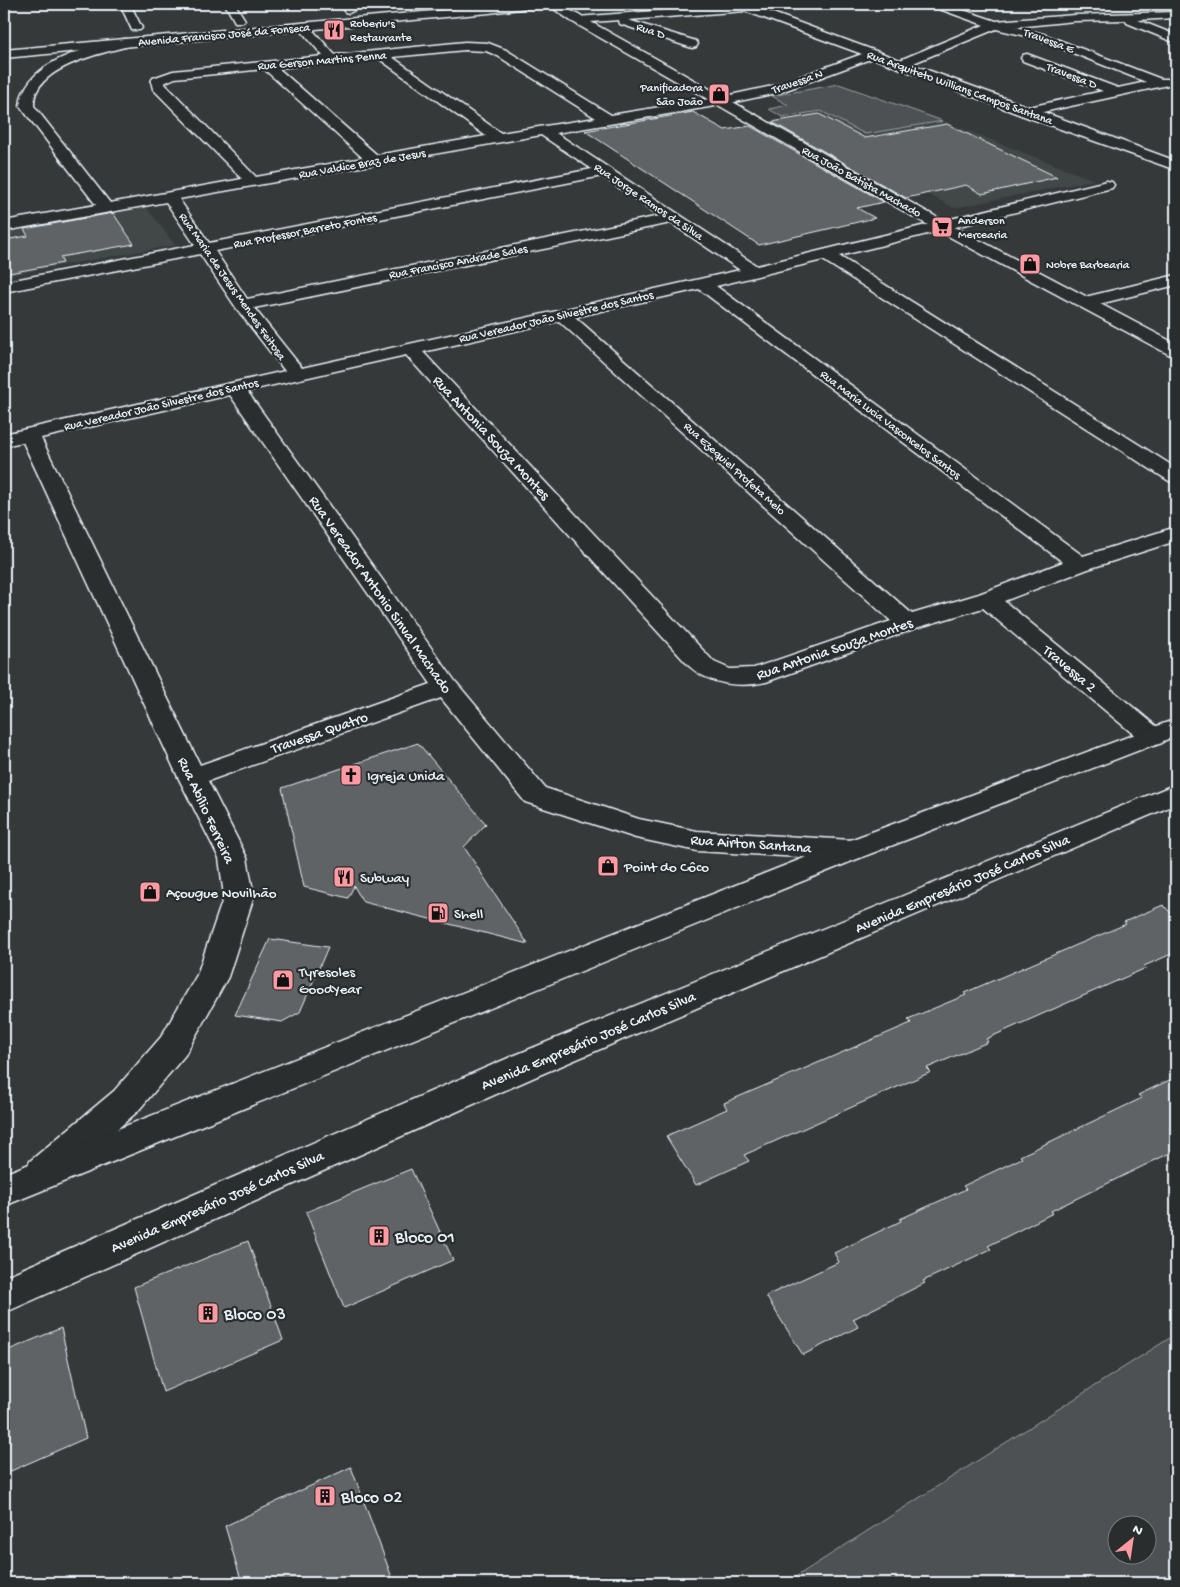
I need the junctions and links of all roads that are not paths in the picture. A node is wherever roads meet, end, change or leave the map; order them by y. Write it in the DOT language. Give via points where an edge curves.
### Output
graph roads {
  1 [pos="126,4"];
  2 [pos="230,4"];
  3 [pos="534,4"];
  4 [pos="552,4"];
  5 [pos="790,4"];
  6 [pos="935,4"];
  7 [pos="745,7"];
  8 [pos="350,8"];
  9 [pos="489,10"];
  10 [pos="331,12"];
  11 [pos="1176,15"];
  12 [pos="611,17"];
  13 [pos="1120,17"];
  14 [pos="576,20"];
  15 [pos="224,21"];
  16 [pos="995,25"];
  17 [pos="304,27"];
  18 [pos="133,32"];
  19 [pos="1176,38"];
  20 [pos="692,44"];
  21 [pos="4,54"];
  22 [pos="382,55"];
  23 [pos="871,55"];
  24 [pos="1028,58"];
  25 [pos="332,59"];
  26 [pos="900,64"];
  27 [pos="268,66"];
  28 [pos="1176,80"];
  29 [pos="1160,83"];
  30 [pos="1117,92"];
  31 [pos="721,101"];
  32 [pos="27,106"];
  33 [pos="12,108"];
  34 [pos="1026,112"];
  35 [pos="609,120"];
  36 [pos="544,132"];
  37 [pos="498,138"];
  38 [pos="374,160"];
  39 [pos="1176,166"];
  40 [pos="606,171"];
  41 [pos="254,182"];
  42 [pos="1107,185"];
  43 [pos="170,197"];
  44 [pos="106,208"];
  45 [pos="672,218"];
  46 [pos="4,226"];
  47 [pos="942,226"];
  48 [pos="206,249"];
  49 [pos="824,254"];
  50 [pos="754,272"];
  51 [pos="1176,280"];
  52 [pos="701,283"];
  53 [pos="4,287"];
  54 [pos="1087,302"];
  55 [pos="244,305"];
  56 [pos="561,314"];
  57 [pos="410,349"];
  58 [pos="1176,351"];
  59 [pos="296,374"];
  60 [pos="234,387"];
  61 [pos="16,436"];
  62 [pos="1176,477"];
  63 [pos="1176,534"];
  64 [pos="1080,564"];
  65 [pos="987,599"];
  66 [pos="908,622"];
  67 [pos="446,687"];
  68 [pos="1164,732"];
  69 [pos="192,777"];
  70 [pos="1176,793"];
  71 [pos="535,795"];
  72 [pos="852,850"];
  73 [pos="36,1177"];
  74 [pos="4,1190"];
  75 [pos="4,1295"];
  1 -- 18 [label="street"];
  2 -- 15 [label="street, Avenida Francisco José da Fonseca" via="244,20"];
  3 -- 9 [label="street, Avenida Francisco José da Fonseca"];
  4 -- 14 [label="street, Rua João Batista Machado"];
  5 -- 7 [label="street"];
  6 -- 16 [label="street, Travessa E"];
  7 -- 12 [label="street"];
  7 -- 23 [label="street, Rua Arquiteto Willians Campos Santana"];
  8 -- 10 [label="street"];
  9 -- 14 [label="street"];
  9 -- 17 [label="street, Avenida Francisco José da Fonseca"];
  11 -- 13 [label="street"];
  12 -- 14 [label="street"];
  12 -- 20 [label="street, Rua D"];
  13 -- 16 [label="street"];
  13 -- 19 [label="street"];
  14 -- 31 [label="street, Rua João Batista Machado"];
  16 -- 26 [label="street"];
  16 -- 29 [label="street, Travessa E" via="1039,36"];
  17 -- 18 [label="street, Avenida Francisco José da Fonseca"];
  17 -- 25 [label="street"];
  18 -- 21 [label="street, Avenida Francisco José da Fonseca"];
  18 -- 32 [label="street" via="46,72 29,92"];
  22 -- 25 [label="street, Rua Gerson Martins Penna"];
  22 -- 35 [label="street, Rua Gerson Martins Penna" via="465,46 488,47 502,52"];
  22 -- 37 [label="street"];
  23 -- 26 [label="street, Rua Arquiteto Willians Campos Santana"];
  23 -- 31 [label="street, Travessa N" via="786,87"];
  24 -- 30 [label="street, Travessa D"];
  25 -- 27 [label="street, Rua Gerson Martins Penna"];
  26 -- 34 [label="street, Rua Arquiteto Willians Campos Santana"];
  27 -- 38 [label="street"];
  27 -- 41 [label="street, Rua Gerson Martins Penna" via="188,73 157,80 158,86"];
  28 -- 29 [label="street"];
  29 -- 30 [label="street"];
  30 -- 34 [label="street"];
  31 -- 35 [label="street, Rua Valdice Braz de Jesus"];
  31 -- 47 [label="street, Rua João Batista Machado"];
  32 -- 33 [label="street"];
  32 -- 44 [label="street"];
  34 -- 39 [label="street, Rua Arquiteto Willians Campos Santana"];
  35 -- 36 [label="street, Rua Valdice Braz de Jesus"];
  36 -- 37 [label="street, Rua Valdice Braz de Jesus"];
  36 -- 40 [label="street, Rua Jorge Ramos da Silva"];
  37 -- 38 [label="street, Rua Valdice Braz de Jesus"];
  38 -- 41 [label="street, Rua Valdice Braz de Jesus"];
  40 -- 45 [label="street, Rua Jorge Ramos da Silva"];
  40 -- 48 [label="street, Rua Professor Barreto Fontes"];
  41 -- 43 [label="street, Rua Valdice Braz de Jesus"];
  42 -- 47 [label="street, Rua Vereador João Silvestre dos Santos"];
  43 -- 44 [label="street, Rua Valdice Braz de Jesus"];
  43 -- 48 [label="street, Rua Maria de Jesus Mendes Feitosa"];
  44 -- 46 [label="street, Rua Valdice Braz de Jesus"];
  45 -- 50 [label="street, Rua Jorge Ramos da Silva"];
  45 -- 55 [label="street, Rua Francisco Andrade Sales"];
  47 -- 49 [label="street, Rua Vereador João Silvestre dos Santos"];
  47 -- 54 [label="street, Rua João Batista Machado"];
  48 -- 53 [label="street, Rua Professor Barreto Fontes"];
  48 -- 55 [label="street, Rua Maria de Jesus Mendes Feitosa"];
  49 -- 50 [label="street, Rua Vereador João Silvestre dos Santos"];
  49 -- 62 [label="street"];
  50 -- 52 [label="street, Rua Vereador João Silvestre dos Santos"];
  51 -- 54 [label="street"];
  52 -- 56 [label="street, Rua Vereador João Silvestre dos Santos"];
  52 -- 64 [label="street, Rua Maria Lucia Vasconcelos Santos"];
  54 -- 58 [label="street, Rua João Batista Machado"];
  55 -- 59 [label="street, Rua Maria de Jesus Mendes Feitosa"];
  56 -- 57 [label="street, Rua Vereador João Silvestre dos Santos"];
  56 -- 66 [label="street, Rua Ezequiel Profeta Melo"];
  57 -- 59 [label="street, Rua Vereador João Silvestre dos Santos"];
  57 -- 66 [label="street, Rua Antonia Souza Montes" via="680,641 717,676 757,676"];
  59 -- 60 [label="street, Rua Vereador João Silvestre dos Santos"];
  60 -- 61 [label="street, Rua Vereador João Silvestre dos Santos"];
  60 -- 67 [label="street, Rua Vereador Antonio Sinval Machado"];
  61 -- 69 [label="street, Rua Abílio Ferreira"];
  63 -- 64 [label="street, Rua Antonia Souza Montes"];
  64 -- 65 [label="street, Rua Antonia Souza Montes"];
  65 -- 66 [label="street, Rua Antonia Souza Montes"];
  65 -- 68 [label="street, Travessa 2"];
  67 -- 69 [label="street, Travessa Quatro"];
  67 -- 71 [label="street, Rua Vereador Antonio Sinval Machado"];
  68 -- 72 [label="street"];
  69 -- 73 [label="street, Rua Abílio Ferreira" via="233,858 239,896 212,977 173,1046 126,1100"];
  70 -- 75 [label="street, Avenida Empresário José Carlos Silva" via="525,1066"];
  71 -- 72 [label="street, Rua Airton Santana" via="636,828 696,841"];
  72 -- 73 [label="street"];
  73 -- 74 [label="street"];
}
